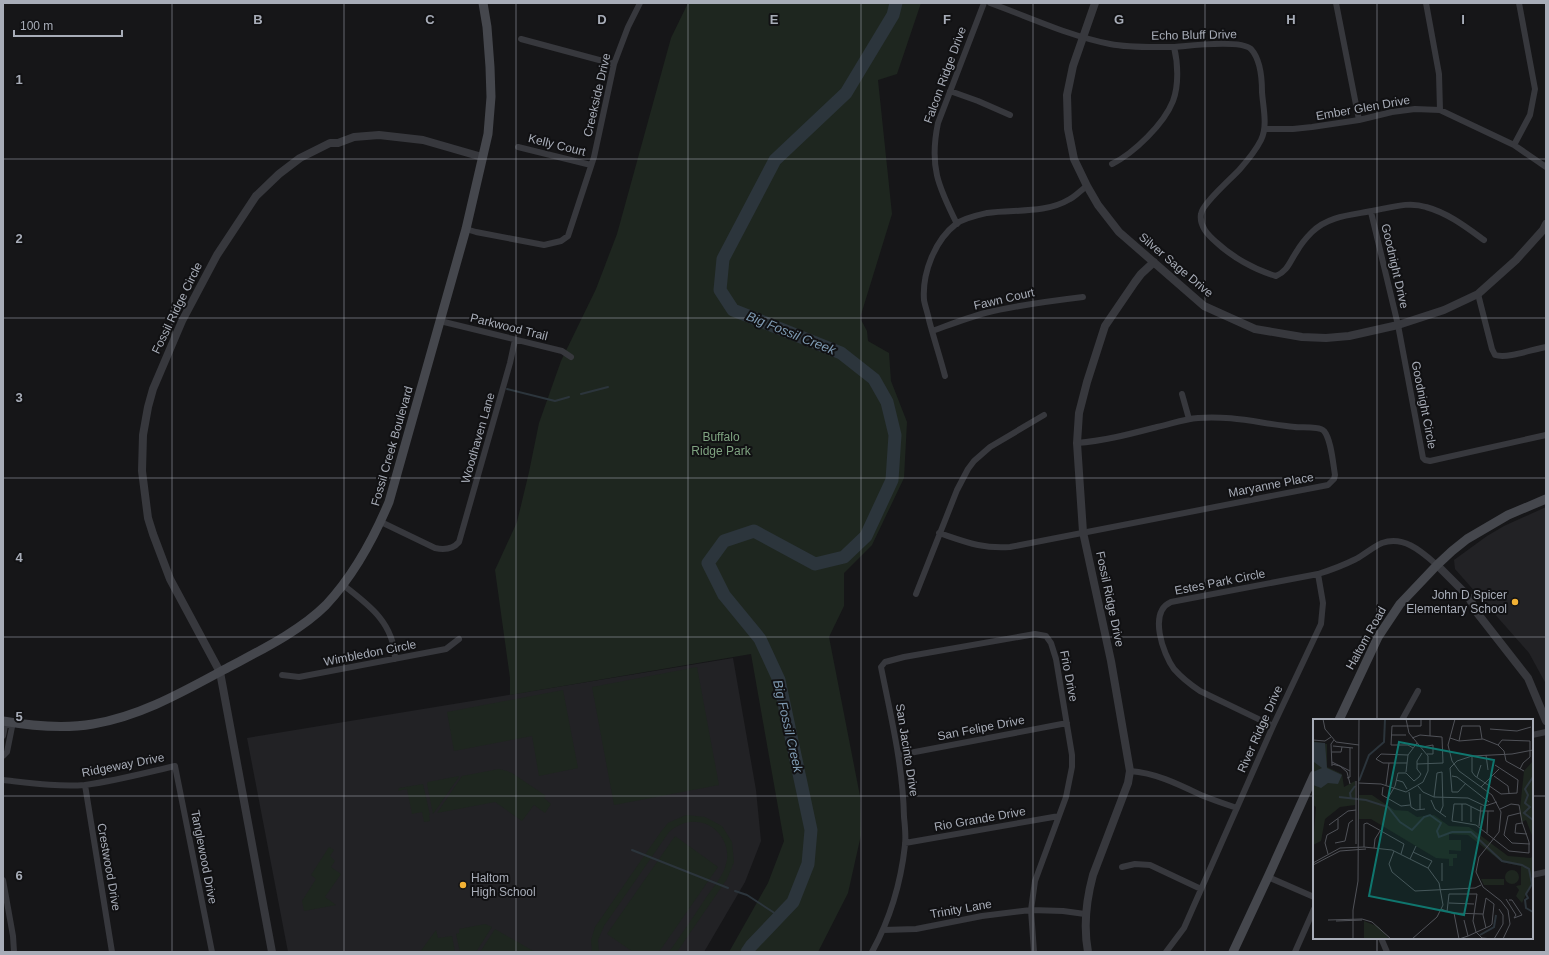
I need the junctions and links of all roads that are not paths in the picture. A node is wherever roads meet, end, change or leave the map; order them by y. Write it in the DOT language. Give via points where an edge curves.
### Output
graph roads {
  1 [pos="483,3"];
  2 [pos="640,3"];
  3 [pos="984,3"];
  4 [pos="990,3"];
  5 [pos="1095,3"];
  6 [pos="1336,3"];
  7 [pos="1426,3"];
  8 [pos="1519,3"];
  9 [pos="1082,37"];
  10 [pos="521,39"];
  11 [pos="1174,47"];
  12 [pos="614,64"];
  13 [pos="950,91"];
  14 [pos="1440,110"];
  15 [pos="1010,116"];
  16 [pos="1360,120"];
  17 [pos="1265,129"];
  18 [pos="1514,146"];
  19 [pos="518,147"];
  20 [pos="482,157"];
  21 [pos="1112,164"];
  22 [pos="591,165"];
  23 [pos="1546,167"];
  24 [pos="1086,186"];
  25 [pos="1371,212"];
  26 [pos="957,224"];
  27 [pos="466,229"];
  28 [pos="1545,229"];
  29 [pos="1484,240"];
  30 [pos="1154,262"];
  31 [pos="1478,294"];
  32 [pos="1083,297"];
  33 [pos="440,321"];
  34 [pos="1398,325"];
  35 [pos="932,331"];
  36 [pos="515,340"];
  37 [pos="1546,347"];
  38 [pos="571,357"];
  39 [pos="945,376"];
  40 [pos="1182,394"];
  41 [pos="1044,415"];
  42 [pos="1189,419"];
  43 [pos="1546,435"];
  44 [pos="1077,443"];
  45 [pos="1546,499"];
  46 [pos="381,522"];
  47 [pos="1083,532"];
  48 [pos="939,533"];
  49 [pos="1437,565"];
  50 [pos="1318,574"];
  51 [pos="343,585"];
  52 [pos="916,594"];
  53 [pos="458,639"];
  54 [pos="395,659"];
  55 [pos="881,667"];
  56 [pos="220,672"];
  57 [pos="282,675"];
  58 [pos="1418,690"];
  59 [pos="1339,719"];
  60 [pos="1403,719"];
  61 [pos="1546,721"];
  62 [pos="7,722"];
  63 [pos="1067,723"];
  64 [pos="1273,726"];
  65 [pos="1546,732"];
  66 [pos="1533,735"];
  67 [pos="3,736"];
  68 [pos="899,755"];
  69 [pos="3,756"];
  70 [pos="175,766"];
  71 [pos="1130,771"];
  72 [pos="1313,777"];
  73 [pos="3,780"];
  74 [pos="85,785"];
  75 [pos="1237,808"];
  76 [pos="1059,816"];
  77 [pos="905,843"];
  78 [pos="1122,867"];
  79 [pos="1546,872"];
  80 [pos="1533,874"];
  81 [pos="1268,877"];
  82 [pos="3,880"];
  83 [pos="1201,889"];
  84 [pos="1313,897"];
  85 [pos="1031,910"];
  86 [pos="1313,911"];
  87 [pos="1085,914"];
  88 [pos="883,930"];
  89 [pos="1381,939"];
  90 [pos="14,952"];
  91 [pos="112,952"];
  92 [pos="212,952"];
  93 [pos="272,952"];
  94 [pos="872,952"];
  95 [pos="1034,952"];
  96 [pos="1088,952"];
  97 [pos="1166,952"];
  98 [pos="1233,952"];
  99 [pos="1295,952"];
  100 [pos="1387,952"];
  1 -- 20 [label="main road, Fossil Creek Boulevard" via="491,97 488,134"];
  2 -- 12 [label="street, Creekside Drive"];
  3 -- 13 [label="street, Falcon Ridge Drive"];
  4 -- 9 [label="street, Echo Bluff Drive"];
  5 -- 9 [label="street, Silver Sage Drive"];
  6 -- 16 [label="street"];
  7 -- 14 [label="street" via="1439,74"];
  8 -- 18 [label="street" via="1534,89 1530,115"];
  9 -- 11 [label="street, Echo Bluff Drive" via="1122,46"];
  9 -- 24 [label="street, Silver Sage Drive" via="1070,78 1067,109 1074,159"];
  10 -- 12 [label="street"];
  11 -- 17 [label="street, Echo Bluff Drive" via="1225,44 1250,49 1258,63 1262,78"];
  11 -- 21 [label="street" via="1177,67 1176,90 1168,111 1151,134 1127,156"];
  12 -- 22 [label="street, Creekside Drive"];
  13 -- 15 [label="street"];
  13 -- 26 [label="street, Falcon Ridge Drive" via="938,123 934,157 942,195"];
  14 -- 16 [label="street, Ember Glen Drive" via="1415,109"];
  14 -- 18 [label="street, Ember Glen Drive"];
  16 -- 17 [label="street, Ember Glen Drive" via="1299,129"];
  17 -- 25 [label="street, Echo Bluff Drive" via="1261,140 1240,169 1201,213 1203,229 1221,247 1246,263 1276,276 1283,273 1313,231 1332,220"];
  18 -- 23 [label="street, Ember Glen Drive"];
  19 -- 22 [label="street, Kelly Court"];
  20 -- 27 [label="main road, Fossil Creek Boulevard"];
  20 -- 56 [label="street, Fossil Ridge Circle" via="423,140 379,135 354,137 330,143 300,158 256,196 217,255 182,321 152,393 142,436 142,471 152,534 170,579"];
  22 -- 27 [label="street, Creekside Drive" via="568,236 561,241 544,245"];
  24 -- 26 [label="street" via="1072,199 1047,208 987,213"];
  24 -- 30 [label="street, Silver Sage Drive" via="1118,232"];
  25 -- 29 [label="street, Echo Bluff Drive" via="1400,205 1425,206 1461,224"];
  25 -- 34 [label="street, Goodnight Drive"];
  26 -- 35 [label="street" via="945,235 935,251 926,276 924,301"];
  27 -- 33 [label="main road, Fossil Creek Boulevard"];
  28 -- 31 [label="street, Silver Sage Drive" via="1516,260"];
  30 -- 34 [label="street, Silver Sage Drive" via="1204,306 1254,329 1326,338"];
  30 -- 44 [label="street, Fossil Ridge Drive" via="1134,282 1105,326 1087,382"];
  31 -- 34 [label="street, Silver Sage Drive" via="1444,310"];
  31 -- 37 [label="street" via="1492,349 1496,355"];
  32 -- 35 [label="street, Fawn Court" via="1012,307"];
  33 -- 36 [label="street, Parkwood Trail"];
  33 -- 46 [label="main road, Fossil Creek Boulevard" via="389,502"];
  34 -- 43 [label="street, Goodnight Circle" via="1420,448 1425,460"];
  35 -- 39 [label="street"];
  36 -- 38 [label="street, Parkwood Trail" via="562,351"];
  36 -- 46 [label="street, Woodhaven Lane" via="460,542 450,548 434,548"];
  40 -- 42 [label="street"];
  41 -- 48 [label="street" via="990,447 974,461 957,490"];
  42 -- 44 [label="street, Maryanne Place"];
  42 -- 47 [label="street, Maryanne Place" via="1213,417 1320,428 1325,432 1329,444 1334,479 1328,485"];
  44 -- 47 [label="street, Fossil Ridge Drive"];
  45 -- 49 [label="main road, Haltom Road" via="1508,515 1468,539"];
  46 -- 51 [label="main road, Fossil Creek Boulevard" via="363,556"];
  47 -- 48 [label="street, Maryanne Place" via="1041,542 996,548 974,545"];
  47 -- 71 [label="street, Fossil Ridge Drive" via="1111,661"];
  48 -- 52 [label="street"];
  49 -- 50 [label="street, Estes Park Circle" via="1419,549 1404,542 1394,541 1384,543 1340,566"];
  49 -- 59 [label="main road, Haltom Road" via="1400,604 1378,637"];
  49 -- 61 [label="street" via="1468,596 1478,614 1528,678"];
  50 -- 64 [label="street, River Ridge Drive" via="1323,603 1321,624"];
  50 -- 64 [label="street, Estes Park Circle" via="1171,602 1161,610 1159,631 1164,649 1182,677 1200,691"];
  51 -- 54 [label="street" via="381,618 391,634"];
  51 -- 56 [label="main road, Fossil Creek Boulevard" via="307,621 264,649"];
  53 -- 54 [label="street, Wimbledon Circle" via="446,649"];
  54 -- 57 [label="street, Wimbledon Circle" via="299,677"];
  55 -- 63 [label="street, Frio Drive" via="885,662 904,657 1028,635 1046,636 1056,659"];
  55 -- 68 [label="street, San Jacinto Drive"];
  56 -- 62 [label="main road, Fossil Creek Boulevard" via="153,706 120,718 77,726"];
  56 -- 93 [label="street, Fossil Ridge Circle"];
  58 -- 60 [label="street"];
  62 -- 67 [label="street"];
  62 -- 69 [label="street" via="12,727 7,752"];
  63 -- 68 [label="street, San Felipe Drive"];
  63 -- 76 [label="street, Frio Drive" via="1072,767"];
  64 -- 75 [label="street, River Ridge Drive"];
  65 -- 66 [label="street"];
  68 -- 77 [label="street, San Jacinto Drive" via="904,792"];
  70 -- 74 [label="street, Ridgeway Drive"];
  70 -- 92 [label="street, Tanglewood Drive"];
  71 -- 75 [label="street" via="1161,777"];
  71 -- 87 [label="street, Fossil Ridge Drive" via="1128,783 1093,875"];
  72 -- 81 [label="main road"];
  73 -- 74 [label="street, Ridgeway Drive" via="45,785"];
  74 -- 91 [label="street, Crestwood Drive"];
  75 -- 83 [label="street, River Ridge Drive"];
  76 -- 77 [label="street, Rio Grande Drive"];
  76 -- 85 [label="street, Frio Drive" via="1035,881"];
  77 -- 88 [label="street, San Jacinto Drive" via="893,903"];
  78 -- 83 [label="street" via="1135,864 1150,865"];
  79 -- 80 [label="street"];
  81 -- 84 [label="street"];
  81 -- 98 [label="main road"];
  82 -- 90 [label="street"];
  83 -- 97 [label="street, River Ridge Drive" via="1184,928"];
  85 -- 87 [label="street, Trinity Lane"];
  85 -- 88 [label="street, Trinity Lane" via="982,916 916,929"];
  85 -- 95 [label="street, Frio Drive"];
  86 -- 99 [label="street"];
  87 -- 96 [label="street, Fossil Ridge Drive"];
  88 -- 94 [label="street, San Jacinto Drive"];
  89 -- 100 [label="street"];
}
